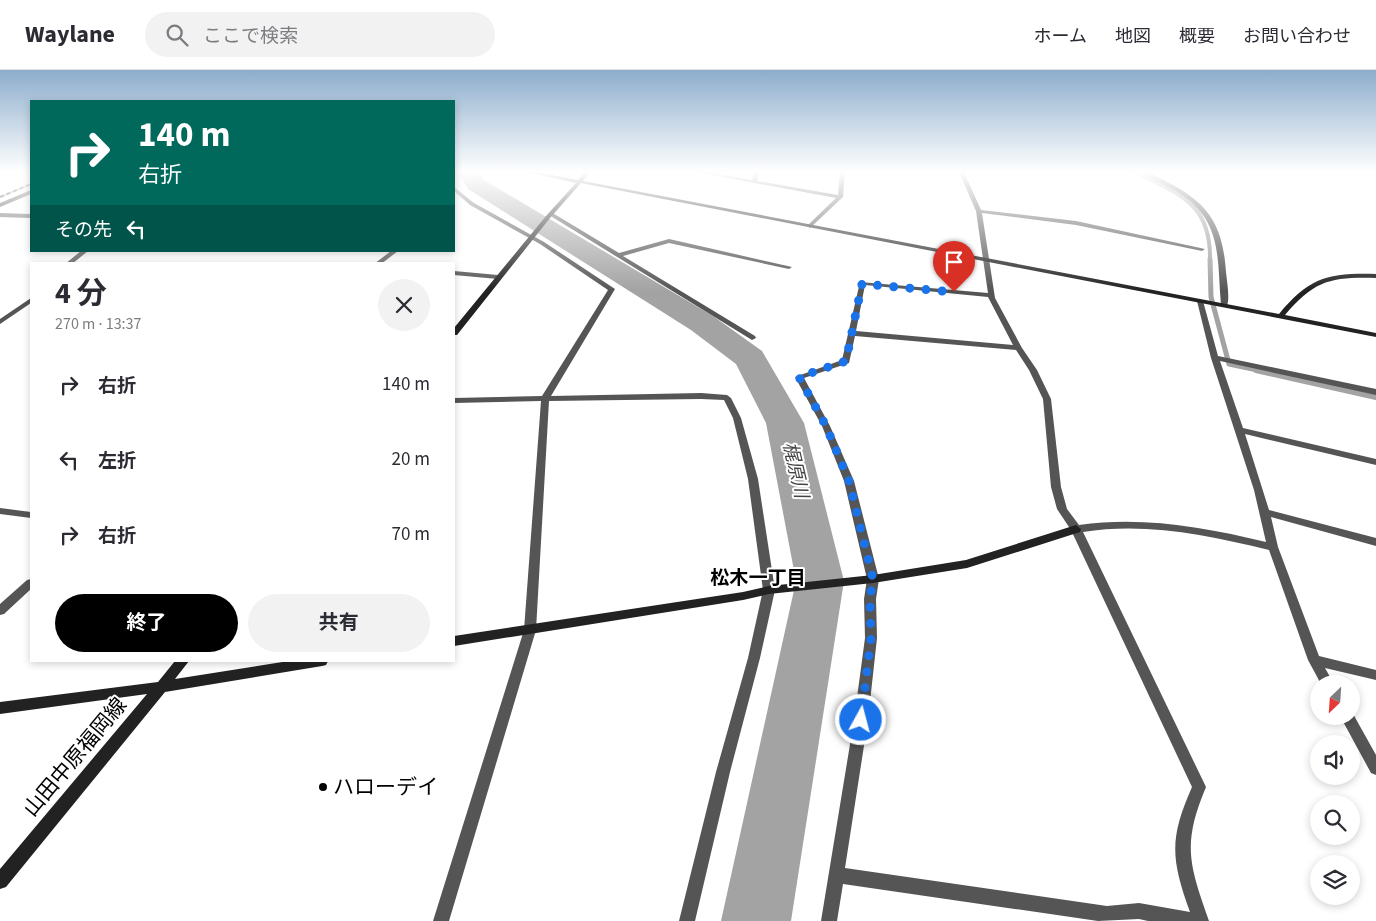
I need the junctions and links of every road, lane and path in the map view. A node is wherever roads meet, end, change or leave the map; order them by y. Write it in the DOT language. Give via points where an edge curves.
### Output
graph roads {
  1 [pos="979,211"];
  2 [pos="488,212"];
  3 [pos="554,212"];
  4 [pos="738,212"];
  5 [pos="825,212"];
  6 [pos="985,212"];
  7 [pos="1203,212"];
  8 [pos="0,215"];
  9 [pos="30,216"];
  10 [pos="550,216"];
  11 [pos="810,226"];
  12 [pos="534,234"];
  13 [pos="1202,249"];
  14 [pos="84,252"];
  15 [pos="394,252"];
  16 [pos="620,255"];
  17 [pos="986,259"];
  18 [pos="71,262"];
  19 [pos="380,262"];
  20 [pos="789,266"];
  21 [pos="455,273"];
  22 [pos="1376,276"];
  23 [pos="498,277"];
  24 [pos="991,295"];
  25 [pos="30,301"];
  26 [pos="1200,301"];
  27 [pos="1225,305"];
  28 [pos="1281,316"];
  29 [pos="0,322"];
  30 [pos="455,332"];
  31 [pos="852,333"];
  32 [pos="1376,335"];
  33 [pos="752,338"];
  34 [pos="1018,348"];
  35 [pos="1215,358"];
  36 [pos="1376,392"];
  37 [pos="545,398"];
  38 [pos="455,400"];
  39 [pos="1240,430"];
  40 [pos="1376,462"];
  41 [pos="0,511"];
  42 [pos="1265,512"];
  43 [pos="30,515"];
  44 [pos="1076,529"];
  45 [pos="1376,542"];
  46 [pos="1273,546"];
  47 [pos="873,579"];
  48 [pos="30,584"];
  49 [pos="769,590"];
  50 [pos="0,610"];
  51 [pos="530,630"];
  52 [pos="455,641"];
  53 [pos="1314,660"];
  54 [pos="182,662"];
  55 [pos="316,662"];
  56 [pos="1376,674"];
  57 [pos="1323,675"];
  58 [pos="162,687"];
  59 [pos="0,708"];
  60 [pos="1352,725"];
  61 [pos="1376,768"];
  62 [pos="838,875"];
  63 [pos="0,881"];
  64 [pos="1109,917"];
  65 [pos="442,921"];
  66 [pos="687,921"];
  67 [pos="829,921"];
  68 [pos="1192,921"];
  69 [pos="1201,921"];
  1 -- 17 [label="street"];
  2 -- 12 [label="street"];
  3 -- 10 [label="street"];
  4 -- 11 [label="street"];
  5 -- 11 [label="street"];
  6 -- 13 [label="street" via="1076,223"];
  7 -- 27 [label="street" via="1216,230"];
  8 -- 9 [label="street"];
  10 -- 12 [label="street"];
  10 -- 16 [label="street"];
  11 -- 17 [label="street"];
  12 -- 23 [label="street"];
  12 -- 37 [label="street" via="612,289"];
  14 -- 18 [label="street"];
  15 -- 19 [label="street"];
  16 -- 20 [label="street" via="669,241"];
  16 -- 33 [label="street"];
  17 -- 24 [label="street"];
  17 -- 26 [label="street"];
  21 -- 23 [label="street"];
  22 -- 28 [label="street" via="1340,277 1313,283"];
  23 -- 30 [label="street"];
  24 -- 31 [label="street" via="862,284"];
  24 -- 34 [label="street"];
  25 -- 29 [label="street"];
  26 -- 27 [label="street"];
  26 -- 35 [label="street"];
  27 -- 28 [label="street"];
  28 -- 32 [label="street"];
  31 -- 34 [label="street"];
  31 -- 47 [label="street" via="846,361 799,377 826,426 849,481"];
  34 -- 44 [label="street" via="1047,399 1056,487 1062,509"];
  35 -- 36 [label="street"];
  35 -- 39 [label="street"];
  37 -- 38 [label="street"];
  37 -- 49 [label="street" via="727,398 737,418 753,479"];
  37 -- 51 [label="street"];
  39 -- 40 [label="street"];
  39 -- 42 [label="street"];
  41 -- 43 [label="street"];
  42 -- 45 [label="street"];
  42 -- 46 [label="street"];
  44 -- 46 [label="street" via="1096,525 1144,524"];
  44 -- 47 [label="street" via="967,564"];
  44 -- 69 [label="street" via="1199,787 1183,831 1181,853"];
  46 -- 53 [label="street"];
  47 -- 49 [label="street"];
  47 -- 62 [label="street" via="871,638"];
  48 -- 50 [label="street"];
  49 -- 51 [label="street"];
  49 -- 66 [label="street"];
  51 -- 52 [label="street"];
  51 -- 65 [label="street"];
  53 -- 56 [label="street"];
  53 -- 57 [label="street"];
  54 -- 58 [label="street, 山田中原福岡線"];
  55 -- 58 [label="street"];
  58 -- 59 [label="street"];
  58 -- 63 [label="street, 山田中原福岡線"];
  60 -- 61 [label="street"];
  62 -- 64 [label="street"];
  62 -- 67 [label="street"];
  64 -- 68 [label="street" via="1139,911"];
}
